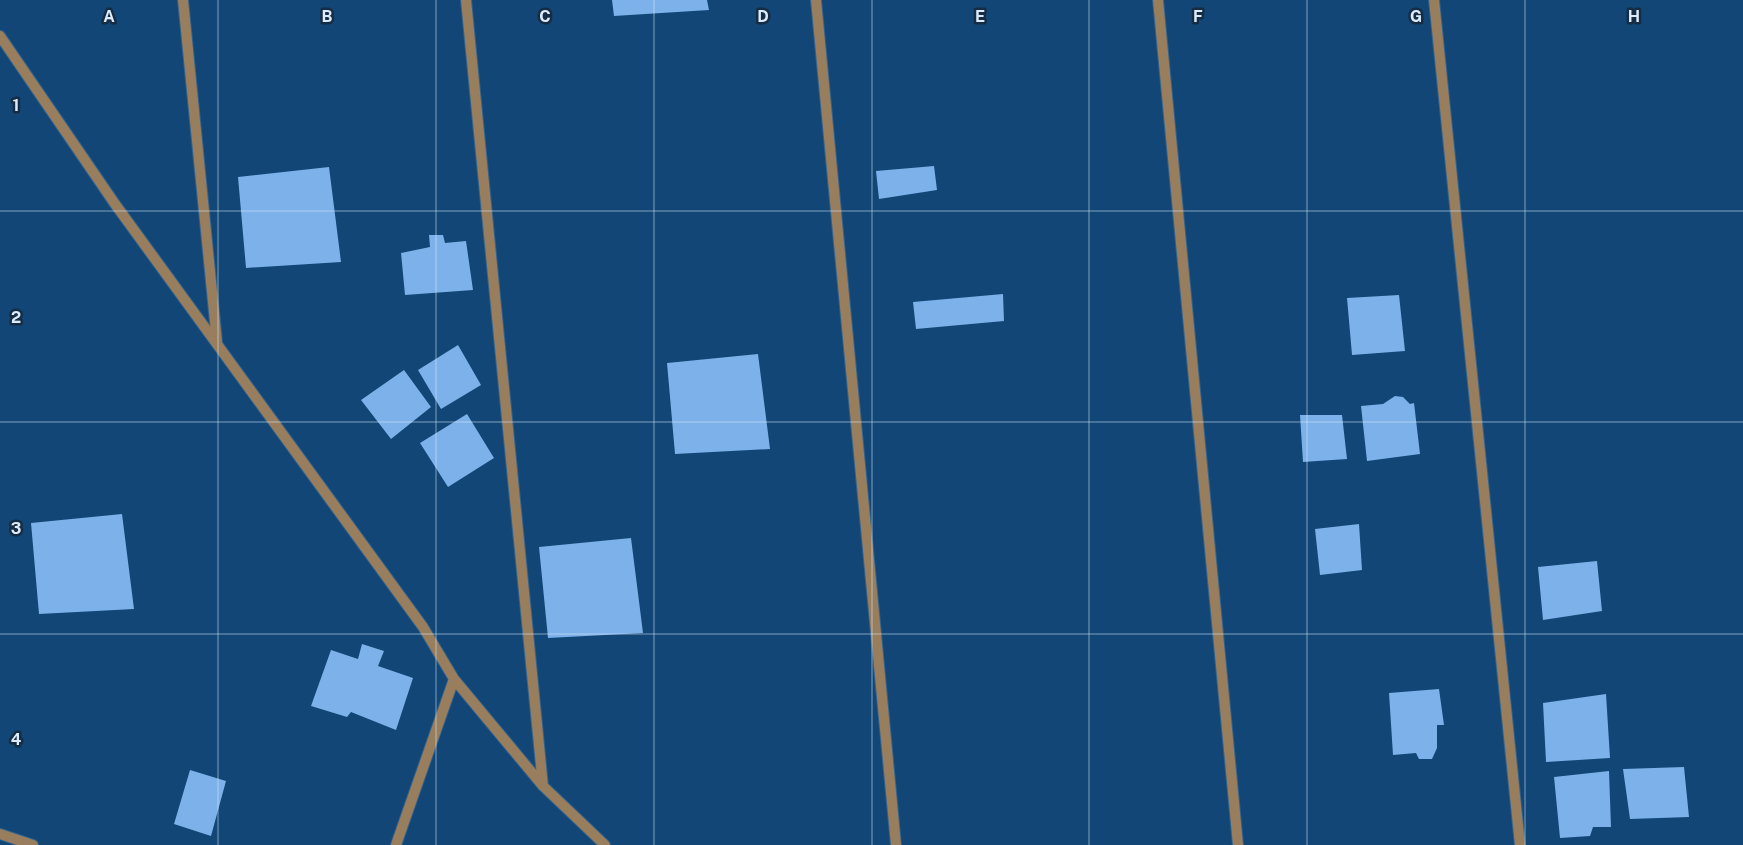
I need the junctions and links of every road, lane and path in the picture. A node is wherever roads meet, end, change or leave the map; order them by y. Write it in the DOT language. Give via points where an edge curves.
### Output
graph roads {
  1 [pos="183,0"];
  2 [pos="466,0"];
  3 [pos="816,0"];
  4 [pos="1158,0"];
  5 [pos="1434,0"];
  6 [pos="0,36"];
  7 [pos="217,345"];
  8 [pos="454,679"];
  9 [pos="543,786"];
  10 [pos="0,834"];
  11 [pos="33,845"];
  12 [pos="396,845"];
  13 [pos="605,845"];
  14 [pos="896,845"];
  15 [pos="1238,845"];
  16 [pos="1520,845"];
  1 -- 7 [label="street"];
  2 -- 9 [label="street"];
  3 -- 14 [label="street"];
  4 -- 15 [label="street"];
  5 -- 16 [label="street"];
  6 -- 7 [label="street"];
  7 -- 8 [label="street" via="423,627"];
  8 -- 9 [label="street"];
  8 -- 12 [label="street"];
  9 -- 13 [label="street"];
  10 -- 11 [label="street"];
}
